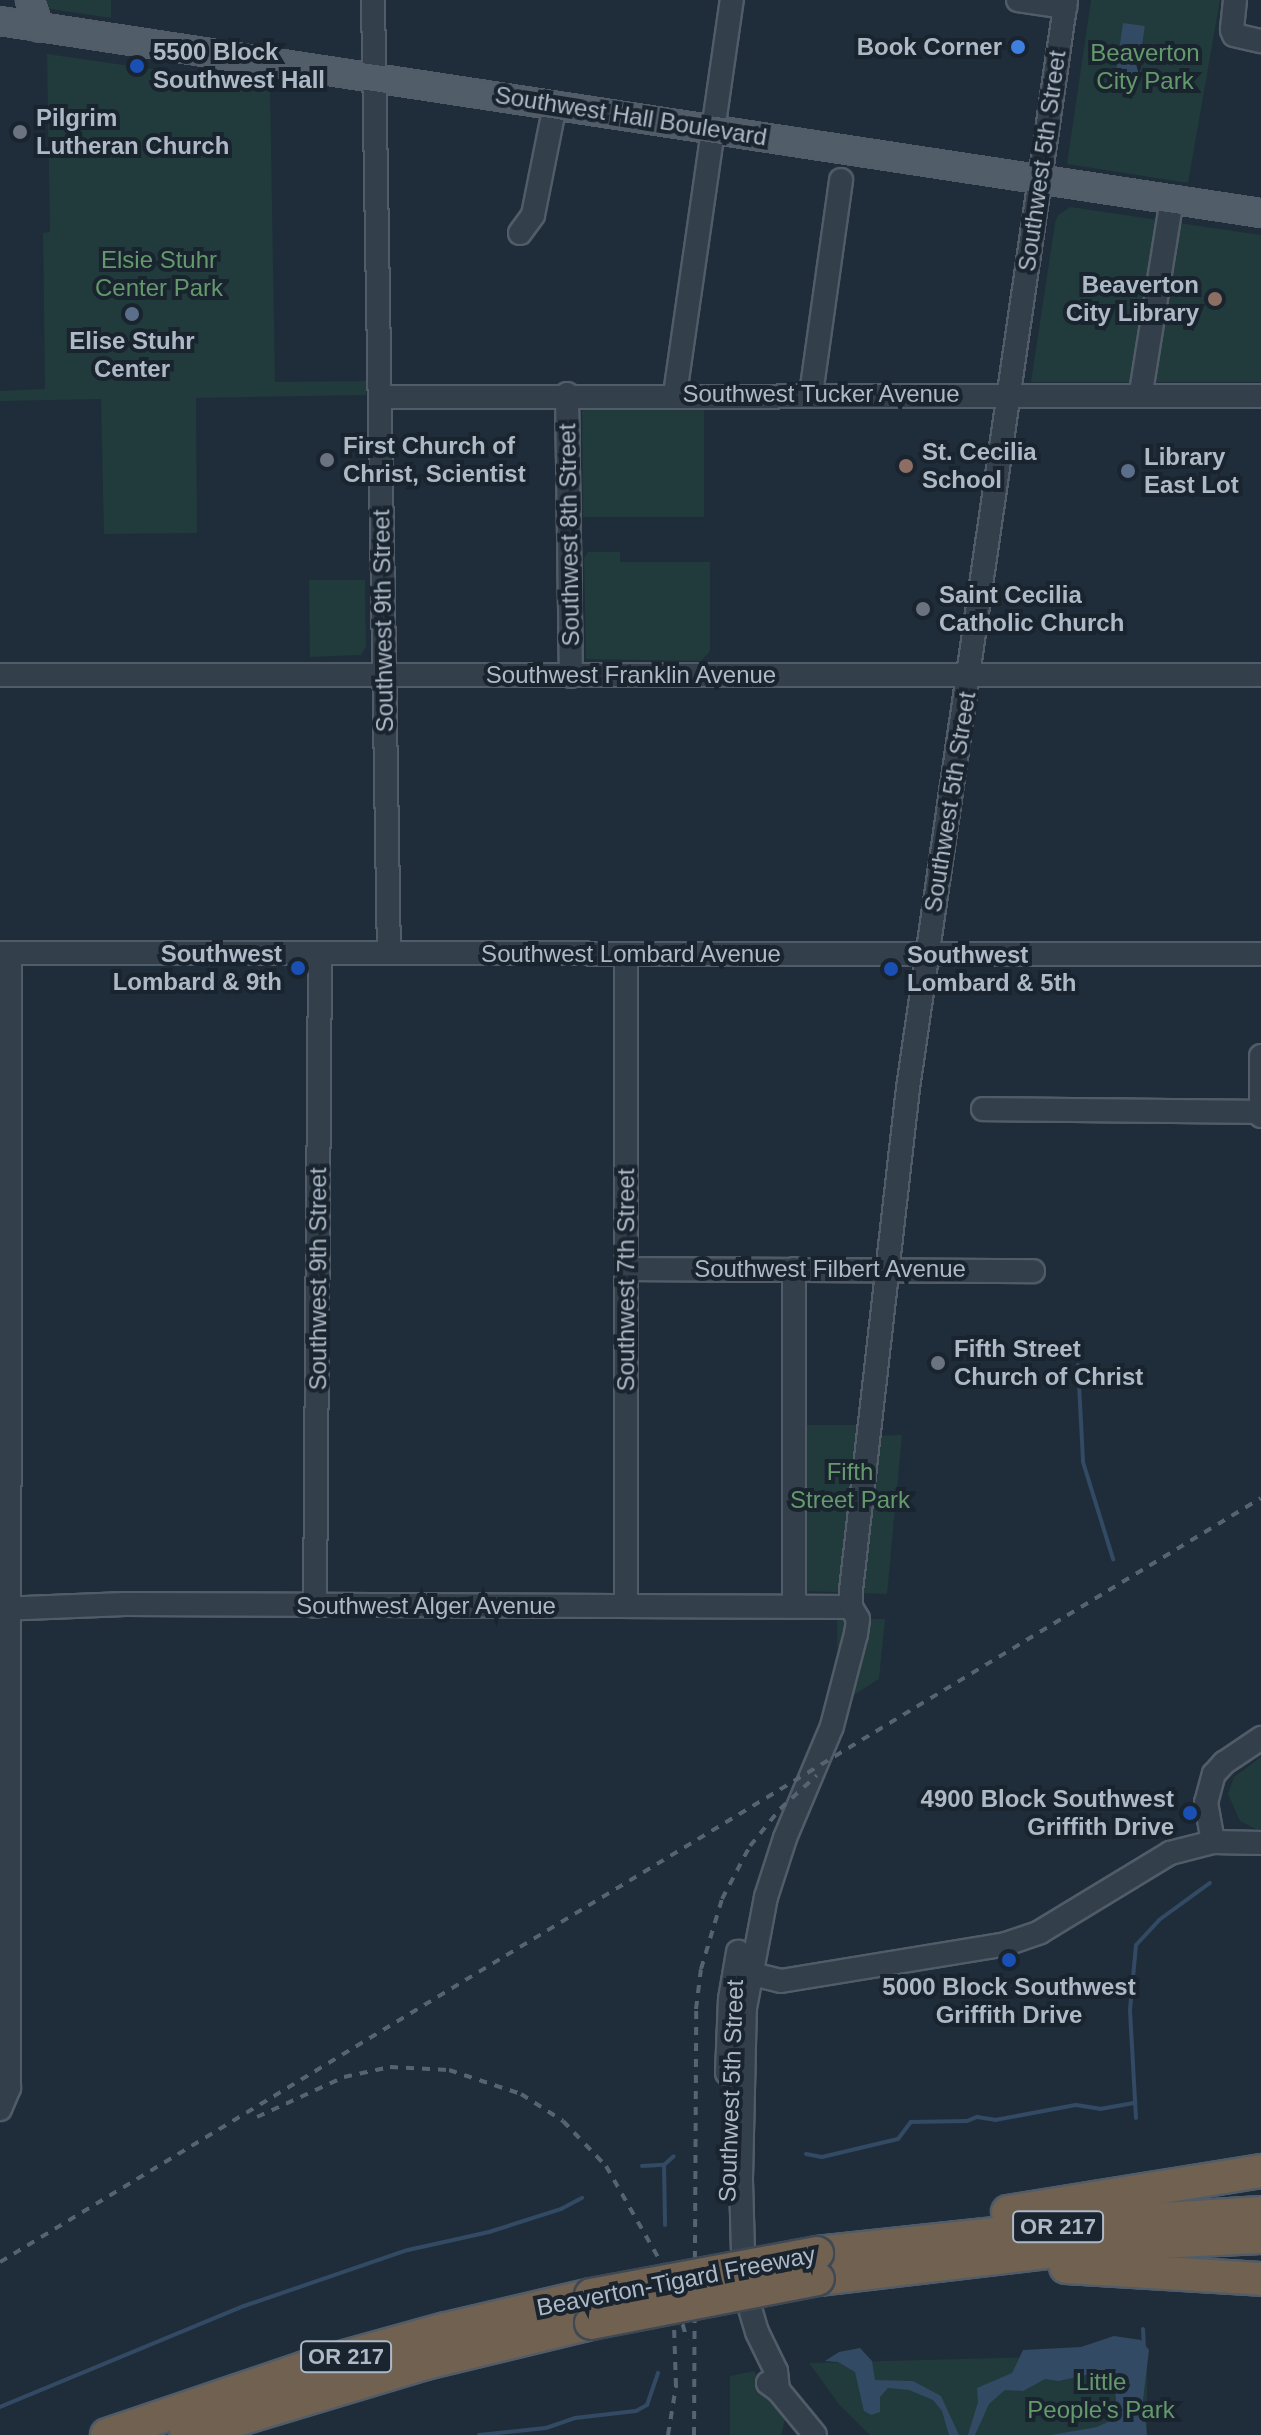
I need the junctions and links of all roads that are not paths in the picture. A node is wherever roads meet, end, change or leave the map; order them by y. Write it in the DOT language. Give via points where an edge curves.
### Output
graph roads {
  1 [pos="30,0"];
  2 [pos="373,0"];
  3 [pos="732,0"];
  4 [pos="1018,0"];
  5 [pos="1235,0"];
  6 [pos="1065,4"];
  7 [pos="0,21"];
  8 [pos="39,28"];
  9 [pos="1250,40"];
  10 [pos="374,77"];
  11 [pos="555,105"];
  12 [pos="715,128"];
  13 [pos="1039,177"];
  14 [pos="841,180"];
  15 [pos="1170,211"];
  16 [pos="1261,213"];
  17 [pos="520,233"];
  18 [pos="1142,386"];
  19 [pos="567,394"];
  20 [pos="675,394"];
  21 [pos="811,394"];
  22 [pos="1009,394"];
  23 [pos="1261,396"];
  24 [pos="380,397"];
  25 [pos="383,674"];
  26 [pos="969,674"];
  27 [pos="0,675"];
  28 [pos="1261,675"];
  29 [pos="571,676"];
  30 [pos="5,953"];
  31 [pos="320,953"];
  32 [pos="389,953"];
  33 [pos="626,954"];
  34 [pos="926,954"];
  35 [pos="1261,954"];
  36 [pos="1261,1056"];
  37 [pos="983,1109"];
  38 [pos="1261,1113"];
  39 [pos="626,1269"];
  40 [pos="794,1269"];
  41 [pos="887,1269"];
  42 [pos="1033,1271"];
  43 [pos="315,1606"];
  44 [pos="626,1606"];
  45 [pos="794,1606"];
  46 [pos="851,1607"];
  47 [pos="5,1609"];
  48 [pos="1261,1738"];
  49 [pos="1213,1842"];
  50 [pos="1261,1843"];
  51 [pos="742,1972"];
  52 [pos="0,2109"];
  53 [pos="1261,2171"];
  54 [pos="1261,2213"];
  55 [pos="1261,2237"];
  56 [pos="856,2247"];
  57 [pos="1009,2255"];
  58 [pos="818,2266"];
  59 [pos="1261,2279"];
  60 [pos="591,2309"];
  61 [pos="107,2435"];
  62 [pos="186,2435"];
  63 [pos="815,2435"];
  1 -- 8 [label="main road"];
  2 -- 10 [label="street, Southwest 9th Street"];
  3 -- 12 [label="street"];
  4 -- 6 [label="street"];
  5 -- 9 [label="street" via="1232,30"];
  6 -- 13 [label="street, Southwest 5th Street"];
  7 -- 8 [label="main road, Southwest Hall Boulevard"];
  8 -- 10 [label="main road, Southwest Hall Boulevard"];
  10 -- 11 [label="main road, Southwest Hall Boulevard"];
  10 -- 24 [label="street, Southwest 9th Street"];
  11 -- 12 [label="main road, Southwest Hall Boulevard"];
  11 -- 17 [label="street" via="533,215"];
  12 -- 13 [label="main road, Southwest Hall Boulevard"];
  12 -- 20 [label="street"];
  13 -- 16 [label="main road, Southwest Hall Boulevard"];
  13 -- 22 [label="street, Southwest 5th Street"];
  14 -- 21 [label="street"];
  15 -- 18 [label="street"];
  19 -- 20 [label="street, Southwest Tucker Avenue"];
  19 -- 24 [label="street, Southwest Tucker Avenue"];
  19 -- 29 [label="street, Southwest 8th Street"];
  20 -- 21 [label="street, Southwest Tucker Avenue"];
  21 -- 22 [label="street, Southwest Tucker Avenue"];
  22 -- 23 [label="street, Southwest Tucker Avenue"];
  22 -- 26 [label="street, Southwest 5th Street"];
  24 -- 25 [label="street, Southwest 9th Street"];
  25 -- 27 [label="street, Southwest Franklin Avenue"];
  25 -- 29 [label="street, Southwest Franklin Avenue"];
  25 -- 32 [label="street, Southwest 9th Street"];
  26 -- 28 [label="street, Southwest Franklin Avenue"];
  26 -- 29 [label="street, Southwest Franklin Avenue"];
  26 -- 34 [label="street, Southwest 5th Street"];
  30 -- 31 [label="street, Southwest Lombard Avenue"];
  30 -- 47 [label="street"];
  31 -- 32 [label="street, Southwest Lombard Avenue"];
  31 -- 43 [label="street, Southwest 9th Street"];
  32 -- 33 [label="street, Southwest Lombard Avenue"];
  33 -- 34 [label="street, Southwest Lombard Avenue"];
  33 -- 39 [label="street, Southwest 7th Street"];
  34 -- 35 [label="street, Southwest Lombard Avenue"];
  34 -- 41 [label="street, Southwest 5th Street"];
  36 -- 38 [label="street"];
  37 -- 38 [label="street"];
  39 -- 40 [label="street, Southwest Filbert Avenue"];
  39 -- 44 [label="street, Southwest 7th Street"];
  40 -- 41 [label="street, Southwest Filbert Avenue"];
  40 -- 45 [label="street"];
  41 -- 42 [label="street, Southwest Filbert Avenue"];
  41 -- 46 [label="street, Southwest 5th Street"];
  43 -- 44 [label="street, Southwest Alger Avenue"];
  43 -- 47 [label="street, Southwest Alger Avenue"];
  44 -- 45 [label="street, Southwest Alger Avenue"];
  45 -- 46 [label="street, Southwest Alger Avenue"];
  46 -- 51 [label="street, Southwest 5th Street" via="858,1619 840,1701 776,1865"];
  47 -- 52 [label="street" via="9,2088"];
  48 -- 49 [label="street" via="1214,1774 1206,1803"];
  49 -- 50 [label="street"];
  49 -- 51 [label="street" via="1170,1853 1040,1932 1006,1944 781,1981"];
  51 -- 63 [label="street, Southwest 5th Street" via="727,2044 729,2268 743,2337 763,2380 778,2390"];
  53 -- 56 [label="highway" via="895,2232"];
  54 -- 56 [label="highway, Beaverton-Tigard Freeway / OR 217"];
  55 -- 57 [label="highway, Beaverton-Tigard Freeway / OR 217"];
  56 -- 58 [label="highway, Beaverton-Tigard Freeway / OR 217"];
  57 -- 58 [label="highway, Beaverton-Tigard Freeway / OR 217"];
  57 -- 59 [label="highway" via="1037,2267"];
  58 -- 60 [label="highway, Beaverton-Tigard Freeway / OR 217, bridge"];
  60 -- 61 [label="highway, Beaverton-Tigard Freeway / OR 217" via="305,2368"];
  60 -- 62 [label="highway, Beaverton-Tigard Freeway / OR 217"];
}
